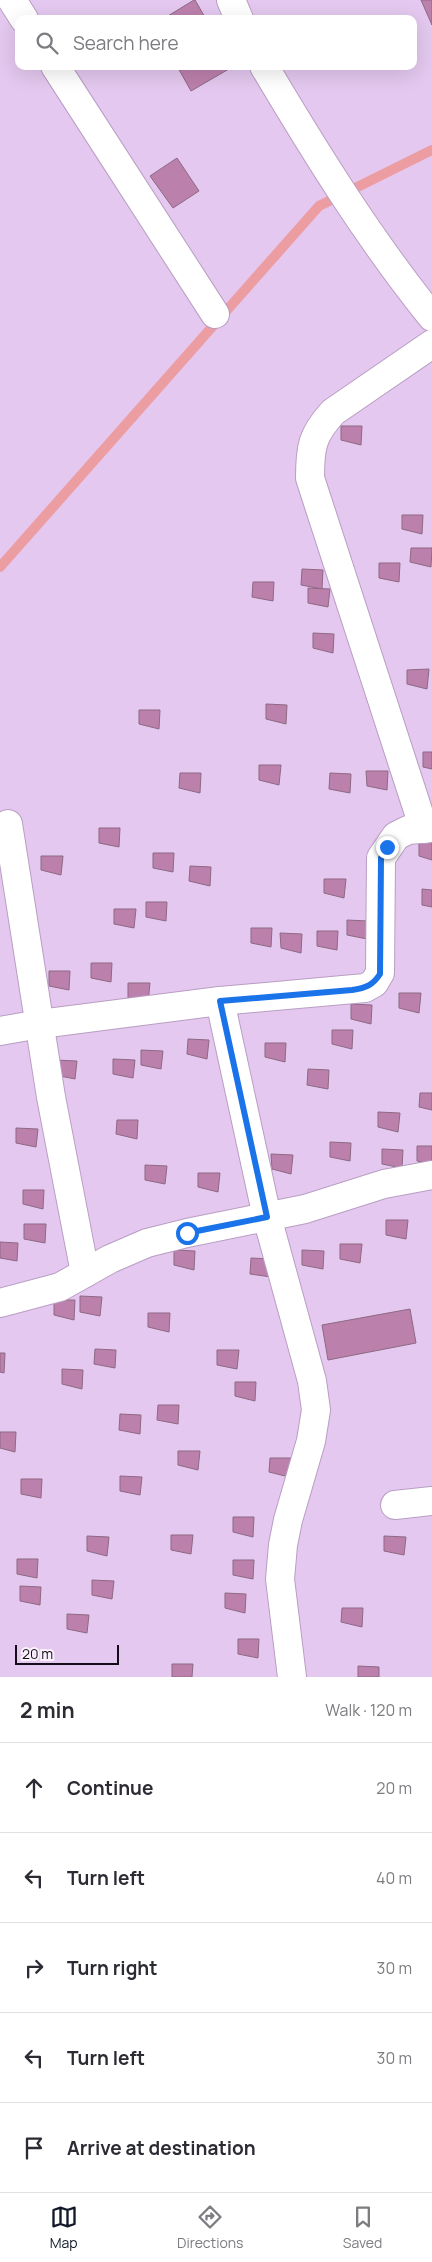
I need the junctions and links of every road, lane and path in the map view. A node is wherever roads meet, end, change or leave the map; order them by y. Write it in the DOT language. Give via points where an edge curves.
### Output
graph roads {
  1 [pos="12,0"];
  2 [pos="231,0"];
  3 [pos="21,15"];
  4 [pos="237,15"];
  5 [pos="58,70"];
  6 [pos="266,70"];
  7 [pos="215,314"];
  8 [pos="432,317"];
  9 [pos="432,344"];
  10 [pos="8,824"];
  11 [pos="428,828"];
  12 [pos="10,902"];
  13 [pos="220,1001"];
  14 [pos="40,1024"];
  15 [pos="0,1031"];
  16 [pos="432,1175"];
  17 [pos="267,1217"];
  18 [pos="85,1273"];
  19 [pos="0,1303"];
  20 [pos="432,1501"];
  21 [pos="395,1504"];
  22 [pos="292,1677"];
  1 -- 3 [label="street"];
  2 -- 4 [label="street"];
  5 -- 7 [label="street"];
  6 -- 8 [label="street" via="306,138"];
  9 -- 11 [label="street" via="333,412 320,426 310,454 310,478"];
  10 -- 12 [label="street"];
  11 -- 13 [label="street" via="408,830 396,836 381,858 380,974 374,983 352,990"];
  12 -- 14 [label="street"];
  13 -- 14 [label="street"];
  13 -- 17 [label="street"];
  14 -- 15 [label="street"];
  14 -- 18 [label="street"];
  16 -- 17 [label="street" via="384,1184 330,1202"];
  17 -- 18 [label="street" via="147,1244"];
  17 -- 22 [label="street" via="312,1381 316,1410 311,1442 288,1520 280,1579"];
  18 -- 19 [label="street" via="60,1288"];
  20 -- 21 [label="street"];
}
